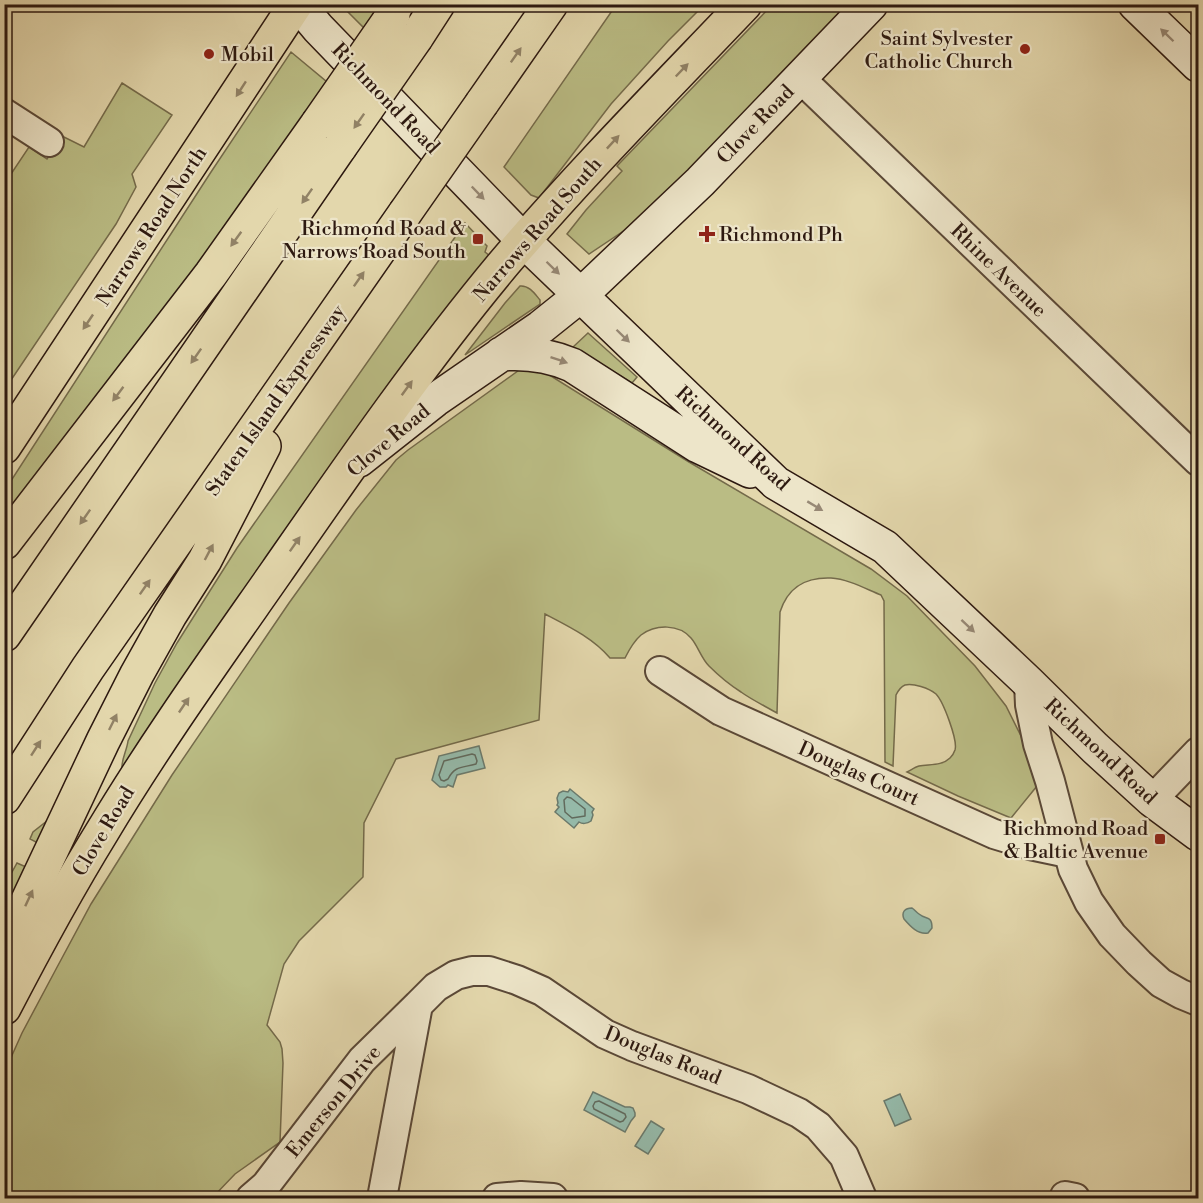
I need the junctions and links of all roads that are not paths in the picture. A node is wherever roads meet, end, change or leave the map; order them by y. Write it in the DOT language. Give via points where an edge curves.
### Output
graph roads {
  1 [pos="297,4"];
  2 [pos="438,4"];
  3 [pos="551,4"];
  4 [pos="745,4"];
  5 [pos="871,4"];
  6 [pos="1136,4"];
  7 [pos="399,10"];
  8 [pos="1198,65"];
  9 [pos="800,78"];
  10 [pos="4,113"];
  11 [pos="49,142"];
  12 [pos="524,241"];
  13 [pos="581,295"];
  14 [pos="326,327"];
  15 [pos="501,354"];
  16 [pos="4,447"];
  17 [pos="1198,461"];
  18 [pos="348,469"];
  19 [pos="776,483"];
  20 [pos="4,543"];
  21 [pos="4,635"];
  22 [pos="660,670"];
  23 [pos="1029,683"];
  24 [pos="1198,753"];
  25 [pos="4,798"];
  26 [pos="1152,800"];
  27 [pos="1198,834"];
  28 [pos="1068,853"];
  29 [pos="4,951"];
  30 [pos="1198,1001"];
  31 [pos="418,1005"];
  32 [pos="4,1008"];
  33 [pos="260,1194"];
  34 [pos="382,1198"];
  35 [pos="497,1198"];
  36 [pos="554,1198"];
  37 [pos="862,1198"];
  1 -- 12 [label="main road, Richmond Road, one-way"];
  1 -- 16 [label="main road, Narrows Road North, one-way"];
  2 -- 21 [label="main road, one-way, bridge"];
  14 -- 3 [label="main road, Staten Island Expressway, one-way, bridge"];
  12 -- 4 [label="main road, Narrows Road South, one-way"];
  5 -- 9 [label="main road, Clove Road"];
  8 -- 6 [label="main road, one-way"];
  7 -- 20 [label="main road, one-way, bridge" via="211,274"];
  9 -- 13 [label="main road, Clove Road" via="700,182"];
  9 -- 17 [label="street, Rhine Avenue"];
  10 -- 11 [label="street"];
  12 -- 13 [label="main road, Richmond Road, one-way"];
  18 -- 12 [label="main road, Narrows Road South, one-way" via="456,323"];
  13 -- 15 [label="main road, Clove Road"];
  13 -- 19 [label="main road, Richmond Road, one-way"];
  25 -- 14 [label="main road, Staten Island Expressway, one-way" via="95,658"];
  29 -- 14 [label="main road, one-way" via="137,674 205,560"];
  15 -- 18 [label="main road, Clove Road"];
  15 -- 19 [label="main road, one-way" via="539,355 572,365 698,446"];
  32 -- 18 [label="main road, Clove Road, one-way" via="126,793"];
  19 -- 23 [label="main road, Richmond Road, one-way" via="885,547"];
  22 -- 28 [label="street, Douglas Court" via="721,711 994,834"];
  23 -- 26 [label="main road, Richmond Road"];
  23 -- 28 [label="street" via="1038,744"];
  24 -- 26 [label="street"];
  26 -- 27 [label="main road, Richmond Road"];
  28 -- 30 [label="street" via="1089,902 1112,935 1161,983"];
  31 -- 33 [label="street, Emerson Drive" via="362,1060"];
  31 -- 34 [label="street"];
  31 -- 37 [label="street, Douglas Road" via="456,975 489,971 517,980 632,1046 748,1089 799,1113 819,1126 844,1156"];
  35 -- 36 [label="street"];
}
